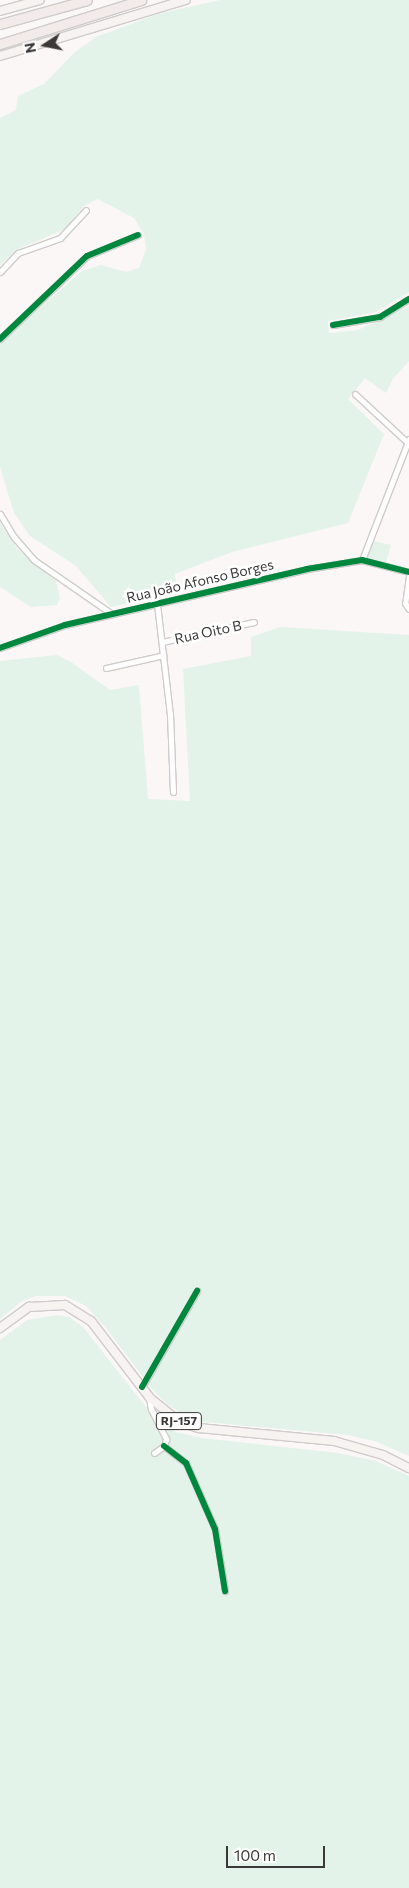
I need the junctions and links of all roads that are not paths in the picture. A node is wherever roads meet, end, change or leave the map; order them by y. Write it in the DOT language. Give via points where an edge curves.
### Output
graph roads {
  1 [pos="40,0"];
  2 [pos="87,0"];
  3 [pos="141,0"];
  4 [pos="186,0"];
  5 [pos="0,11"];
  6 [pos="0,24"];
  7 [pos="0,44"];
  8 [pos="0,56"];
  9 [pos="86,210"];
  10 [pos="138,235"];
  11 [pos="0,272"];
  12 [pos="409,299"];
  13 [pos="333,325"];
  14 [pos="0,339"];
  15 [pos="355,394"];
  16 [pos="408,442"];
  17 [pos="0,514"];
  18 [pos="362,560"];
  19 [pos="409,572"];
  20 [pos="409,576"];
  21 [pos="156,604"];
  22 [pos="409,609"];
  23 [pos="112,614"];
  24 [pos="254,622"];
  25 [pos="162,642"];
  26 [pos="0,648"];
  27 [pos="164,655"];
  28 [pos="106,668"];
  29 [pos="173,792"];
  30 [pos="197,1291"];
  31 [pos="0,1328"];
  32 [pos="142,1387"];
  33 [pos="148,1395"];
  34 [pos="164,1446"];
  35 [pos="154,1453"];
  36 [pos="409,1468"];
  37 [pos="225,1591"];
  1 -- 5 [label="main road"];
  2 -- 6 [label="highway"];
  3 -- 7 [label="highway"];
  4 -- 8 [label="main road"];
  9 -- 11 [label="street" via="60,238 18,253"];
  10 -- 14 [label="street" via="87,256"];
  12 -- 13 [label="street" via="380,317"];
  15 -- 16 [label="street"];
  16 -- 18 [label="street"];
  17 -- 23 [label="street" via="14,538 34,560"];
  18 -- 19 [label="street, Rua João Afonso Borges"];
  18 -- 21 [label="street, Rua João Afonso Borges"];
  20 -- 22 [label="street" via="405,603"];
  21 -- 23 [label="street, Rua João Afonso Borges"];
  21 -- 25 [label="street"];
  23 -- 26 [label="street, Rua João Afonso Borges" via="65,625"];
  24 -- 25 [label="street, Rua Oito B"];
  25 -- 27 [label="street"];
  27 -- 28 [label="street"];
  27 -- 29 [label="street"];
  30 -- 32 [label="street"];
  31 -- 32 [label="main road, RJ-157" via="29,1307 54,1304 76,1310 101,1332"];
  32 -- 33 [label="main road, RJ-157"];
  33 -- 34 [label="street" via="151,1409 166,1439"];
  33 -- 36 [label="main road, RJ-157" via="165,1412 190,1425 334,1441 383,1455"];
  34 -- 35 [label="street"];
  34 -- 37 [label="street" via="186,1463 214,1529"];
}
